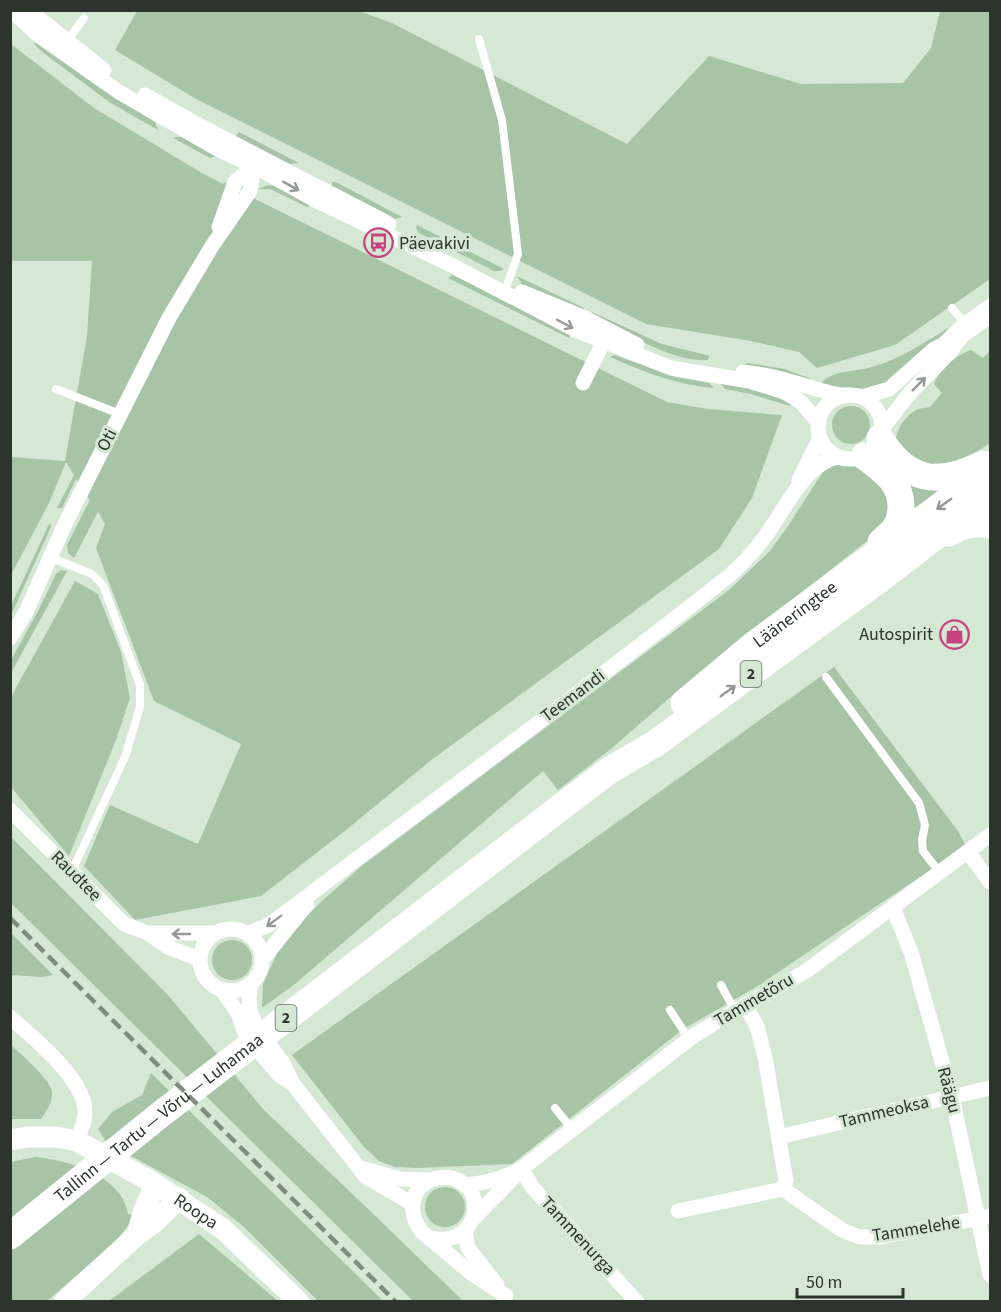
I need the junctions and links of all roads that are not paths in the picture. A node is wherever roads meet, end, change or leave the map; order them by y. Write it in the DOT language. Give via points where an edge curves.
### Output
graph roads {
  1 [pos="11,10"];
  2 [pos="28,10"];
  3 [pos="84,18"];
  4 [pos="479,39"];
  5 [pos="67,41"];
  6 [pos="257,161"];
  7 [pos="507,285"];
  8 [pos="990,302"];
  9 [pos="952,308"];
  10 [pos="990,316"];
  11 [pos="965,329"];
  12 [pos="607,336"];
  13 [pos="583,383"];
  14 [pos="56,388"];
  15 [pos="842,396"];
  16 [pos="862,397"];
  17 [pos="120,414"];
  18 [pos="820,430"];
  19 [pos="866,445"];
  20 [pos="990,461"];
  21 [pos="990,469"];
  22 [pos="794,494"];
  23 [pos="990,494"];
  24 [pos="990,525"];
  25 [pos="49,558"];
  26 [pos="858,567"];
  27 [pos="888,573"];
  28 [pos="10,638"];
  29 [pos="825,677"];
  30 [pos="610,770"];
  31 [pos="565,804"];
  32 [pos="10,810"];
  33 [pos="990,835"];
  34 [pos="968,852"];
  35 [pos="72,871"];
  36 [pos="940,873"];
  37 [pos="332,878"];
  38 [pos="990,882"];
  39 [pos="893,908"];
  40 [pos="148,933"];
  41 [pos="214,933"];
  42 [pos="248,933"];
  43 [pos="199,959"];
  44 [pos="262,960"];
  45 [pos="251,984"];
  46 [pos="721,985"];
  47 [pos="222,990"];
  48 [pos="740,1008"];
  49 [pos="670,1010"];
  50 [pos="10,1017"];
  51 [pos="689,1039"];
  52 [pos="293,1084"];
  53 [pos="990,1088"];
  54 [pos="952,1097"];
  55 [pos="555,1108"];
  56 [pos="572,1129"];
  57 [pos="778,1137"];
  58 [pos="10,1140"];
  59 [pos="77,1141"];
  60 [pos="360,1168"];
  61 [pos="521,1169"];
  62 [pos="430,1180"];
  63 [pos="155,1184"];
  64 [pos="464,1185"];
  65 [pos="783,1189"];
  66 [pos="179,1198"];
  67 [pos="412,1204"];
  68 [pos="678,1211"];
  69 [pos="985,1217"];
  70 [pos="469,1226"];
  71 [pos="137,1234"];
  72 [pos="10,1236"];
  73 [pos="431,1238"];
  74 [pos="990,1275"];
  75 [pos="508,1299"];
  76 [pos="64,1302"];
  77 [pos="299,1302"];
  78 [pos="637,1302"];
  1 -- 6 [label="street" via="37,34 119,92 223,152"];
  2 -- 5 [label="street"];
  3 -- 5 [label="lane"];
  4 -- 7 [label="lane" via="502,120 518,254"];
  5 -- 6 [label="street" via="128,86"];
  6 -- 7 [label="street"];
  6 -- 12 [label="street, one-way" via="317,201 578,331"];
  6 -- 17 [label="street, Oti" via="234,182 212,246 169,318"];
  7 -- 12 [label="street"];
  8 -- 11 [label="lane"];
  9 -- 11 [label="lane"];
  10 -- 11 [label="street, Teemandi"];
  11 -- 16 [label="street, Teemandi" via="934,349 889,389"];
  19 -- 11 [label="street, Teemandi, one-way" via="950,353"];
  12 -- 13 [label="street"];
  12 -- 15 [label="street" via="686,365 775,376"];
  12 -- 18 [label="street" via="671,368 749,381 782,391 800,401"];
  14 -- 17 [label="lane"];
  15 -- 16 [label="street, Teemandi"];
  15 -- 18 [label="street, Teemandi" via="825,408"];
  16 -- 19 [label="street" via="871,402 881,419"];
  17 -- 25 [label="street, Oti"];
  18 -- 19 [label="street" via="824,446"];
  18 -- 22 [label="street, Teemandi"];
  19 -- 20 [label="highway" via="914,473 938,478 955,476"];
  19 -- 22 [label="street, Teemandi" via="819,464"];
  19 -- 26 [label="highway" via="897,487 901,515 897,525"];
  21 -- 26 [label="highway, Lääneringtee / 2, one-way"];
  22 -- 37 [label="street, Teemandi" via="763,539 733,572"];
  23 -- 27 [label="highway, Lääneringtee / 2"];
  24 -- 27 [label="highway" via="981,523 956,529"];
  25 -- 28 [label="street, Oti"];
  25 -- 35 [label="lane" via="92,574 103,585 140,685 140,707 124,757"];
  26 -- 30 [label="highway, Lääneringtee / 2" via="752,646"];
  30 -- 27 [label="highway, Lääneringtee / 2, one-way" via="656,743"];
  29 -- 36 [label="lane" via="919,803 925,825 923,851"];
  30 -- 31 [label="highway, Lääneringtee / 2"];
  31 -- 72 [label="highway, Tallinn — Tartu — Võru — Luhamaa / 2" via="161,1114"];
  32 -- 35 [label="street, Raudtee"];
  33 -- 34 [label="street, Tammetõru"];
  34 -- 36 [label="street, Tammetõru"];
  34 -- 38 [label="street"];
  35 -- 40 [label="street, Raudtee" via="124,924"];
  36 -- 39 [label="street, Tammetõru"];
  37 -- 42 [label="street, Teemandi, one-way" via="267,926"];
  37 -- 44 [label="street, Teemandi"];
  39 -- 48 [label="street, Tammetõru" via="805,972"];
  39 -- 54 [label="street, Räägu" via="911,952"];
  41 -- 40 [label="street, Raudtee, one-way"];
  40 -- 43 [label="street, Raudtee" via="168,947"];
  41 -- 42 [label="street, Raudtee" via="231,928"];
  41 -- 43 [label="street" via="206,940"];
  42 -- 44 [label="street" via="259,945"];
  43 -- 47 [label="street" via="205,979"];
  44 -- 45 [label="street"];
  45 -- 47 [label="street" via="243,989"];
  45 -- 52 [label="street" via="250,1011"];
  46 -- 48 [label="lane"];
  47 -- 52 [label="street" via="238,1013 246,1036 279,1075"];
  48 -- 51 [label="street, Tammetõru"];
  48 -- 57 [label="street" via="757,1026"];
  49 -- 51 [label="lane"];
  50 -- 59 [label="street" via="69,1074 81,1094 85,1114"];
  51 -- 56 [label="street, Tammetõru"];
  52 -- 60 [label="street"];
  53 -- 54 [label="street, Tammeoksa"];
  54 -- 57 [label="street, Tammeoksa"];
  54 -- 69 [label="street, Räägu"];
  55 -- 56 [label="lane"];
  56 -- 61 [label="street, Tammetõru"];
  57 -- 65 [label="street" via="786,1181"];
  58 -- 59 [label="street" via="56,1137"];
  59 -- 63 [label="street, Roopa"];
  60 -- 62 [label="street" via="401,1179"];
  60 -- 67 [label="street" via="366,1177"];
  61 -- 64 [label="street, Tammetõru" via="488,1182"];
  61 -- 70 [label="street, Tammetõru"];
  61 -- 78 [label="street, Tammenurga" via="533,1188"];
  62 -- 64 [label="street" via="448,1177"];
  62 -- 67 [label="street"];
  63 -- 66 [label="street, Roopa"];
  63 -- 71 [label="street"];
  64 -- 70 [label="street" via="474,1201"];
  65 -- 68 [label="street"];
  65 -- 69 [label="street, Tammelehe" via="843,1230 860,1237 881,1237"];
  66 -- 71 [label="street"];
  66 -- 77 [label="street, Roopa" via="223,1229"];
  67 -- 73 [label="street" via="416,1224"];
  69 -- 74 [label="street, Räägu"];
  70 -- 73 [label="street" via="449,1240"];
  70 -- 75 [label="street" via="466,1243 471,1254"];
  71 -- 76 [label="street"];
  73 -- 75 [label="street"];
}
